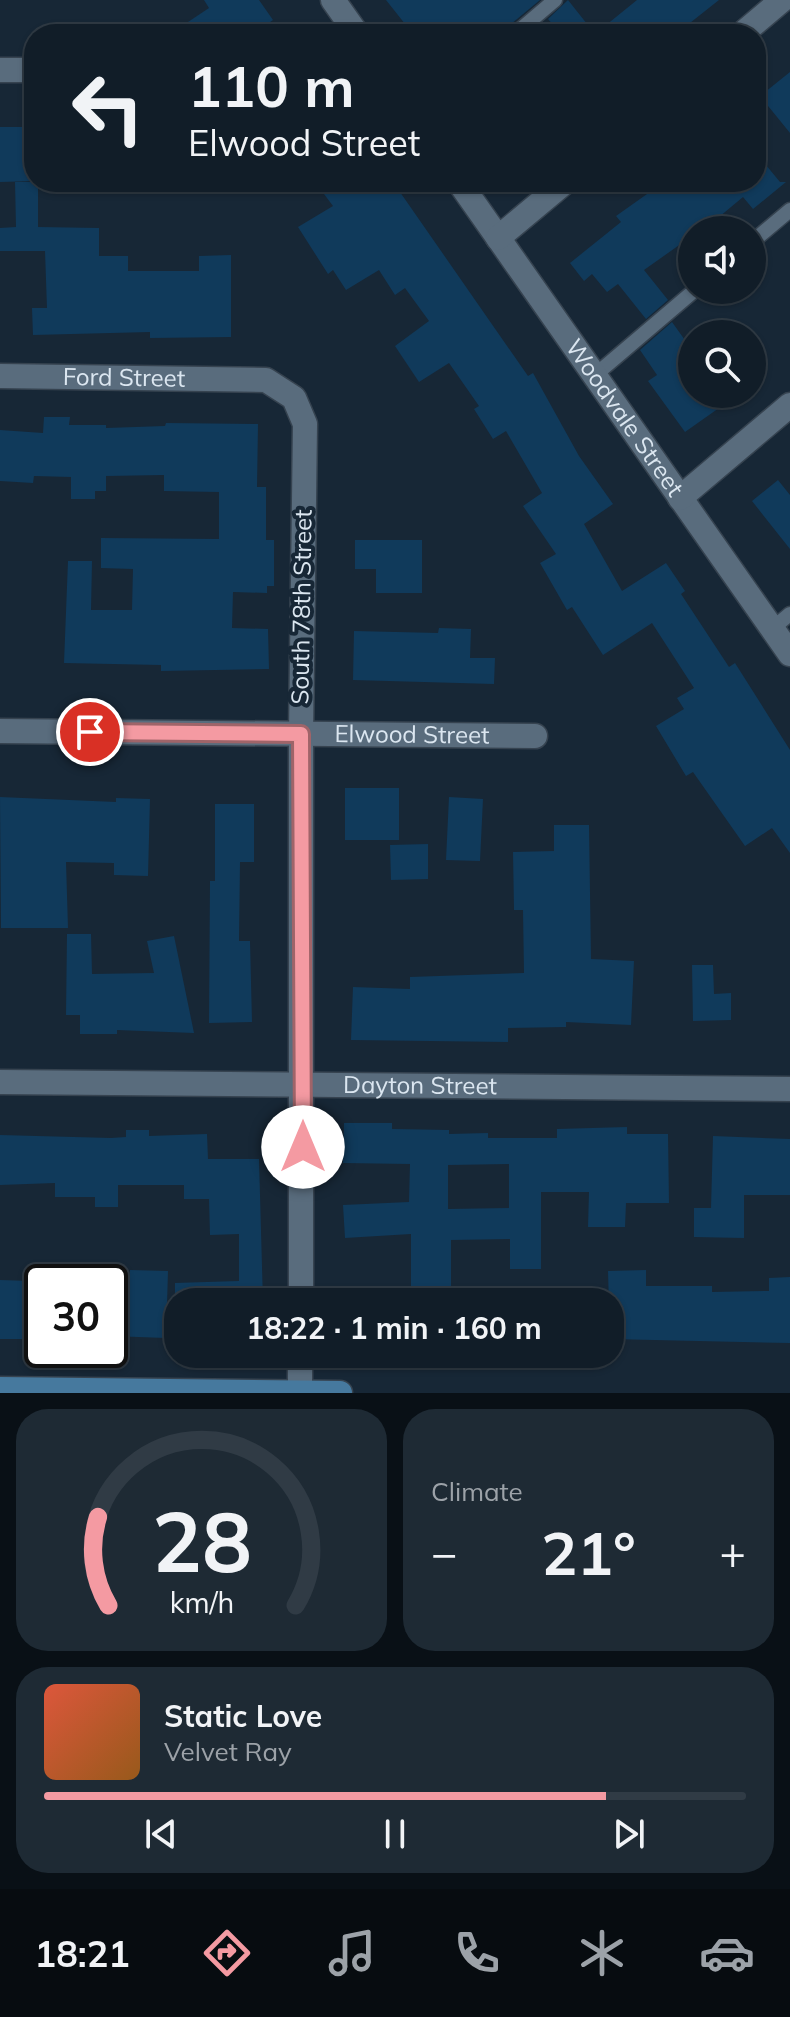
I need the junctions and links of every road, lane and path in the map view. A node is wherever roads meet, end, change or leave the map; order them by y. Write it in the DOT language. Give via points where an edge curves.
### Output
graph roads {
  1 [pos="333,0"];
  2 [pos="555,0"];
  3 [pos="782,0"];
  4 [pos="350,24"];
  5 [pos="527,24"];
  6 [pos="754,24"];
  7 [pos="0,70"];
  8 [pos="24,70"];
  9 [pos="466,192"];
  10 [pos="553,192"];
  11 [pos="790,210"];
  12 [pos="766,230"];
  13 [pos="498,238"];
  14 [pos="679,304"];
  15 [pos="0,376"];
  16 [pos="594,376"];
  17 [pos="249,378"];
  18 [pos="790,405"];
  19 [pos="680,498"];
  20 [pos="781,622"];
  21 [pos="790,654"];
  22 [pos="0,731"];
  23 [pos="301,734"];
  24 [pos="535,736"];
  25 [pos="0,1082"];
  26 [pos="303,1084"];
  27 [pos="790,1089"];
  28 [pos="301,1288"];
  29 [pos="300,1368"];
  30 [pos="0,1389"];
  31 [pos="300,1393"];
  32 [pos="340,1393"];
  1 -- 4 [label="street"];
  2 -- 5 [label="lane"];
  3 -- 6 [label="street"];
  7 -- 8 [label="street"];
  9 -- 13 [label="street, Woodvale Street"];
  10 -- 13 [label="street"];
  11 -- 12 [label="lane"];
  13 -- 16 [label="street, Woodvale Street"];
  14 -- 16 [label="lane"];
  15 -- 17 [label="street, Ford Street"];
  16 -- 19 [label="street, Woodvale Street"];
  17 -- 23 [label="street, South 78th Street" via="266,380 294,398 305,424"];
  18 -- 19 [label="street"];
  19 -- 20 [label="street, Woodvale Street"];
  20 -- 21 [label="street, Woodvale Street"];
  22 -- 23 [label="street, Elwood Street"];
  23 -- 24 [label="street, Elwood Street"];
  23 -- 26 [label="street, South 78th Street"];
  25 -- 26 [label="street, Dayton Street"];
  26 -- 27 [label="street, Dayton Street"];
  26 -- 28 [label="street, South 78th Street"];
  29 -- 31 [label="street"];
  30 -- 31 [label="street"];
  31 -- 32 [label="street"];
}
